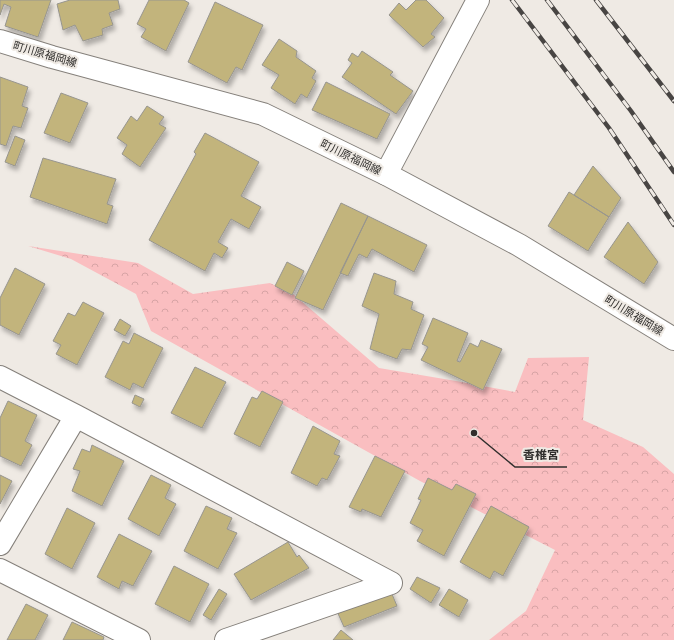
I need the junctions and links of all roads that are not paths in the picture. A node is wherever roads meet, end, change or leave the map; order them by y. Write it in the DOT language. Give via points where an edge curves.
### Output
graph roads {
  1 [pos="478,0"];
  2 [pos="0,41"];
  3 [pos="386,174"];
  4 [pos="674,339"];
  5 [pos="0,377"];
  6 [pos="76,416"];
  7 [pos="0,544"];
  8 [pos="0,570"];
  9 [pos="139,640"];
  10 [pos="226,640"];
  1 -- 3 [label="street"];
  2 -- 3 [label="street, 町川原福岡線" via="263,114"];
  3 -- 4 [label="street, 町川原福岡線" via="519,245"];
  5 -- 6 [label="street"];
  6 -- 7 [label="street"];
  6 -- 10 [label="street" via="391,583"];
  8 -- 9 [label="street"];
}
